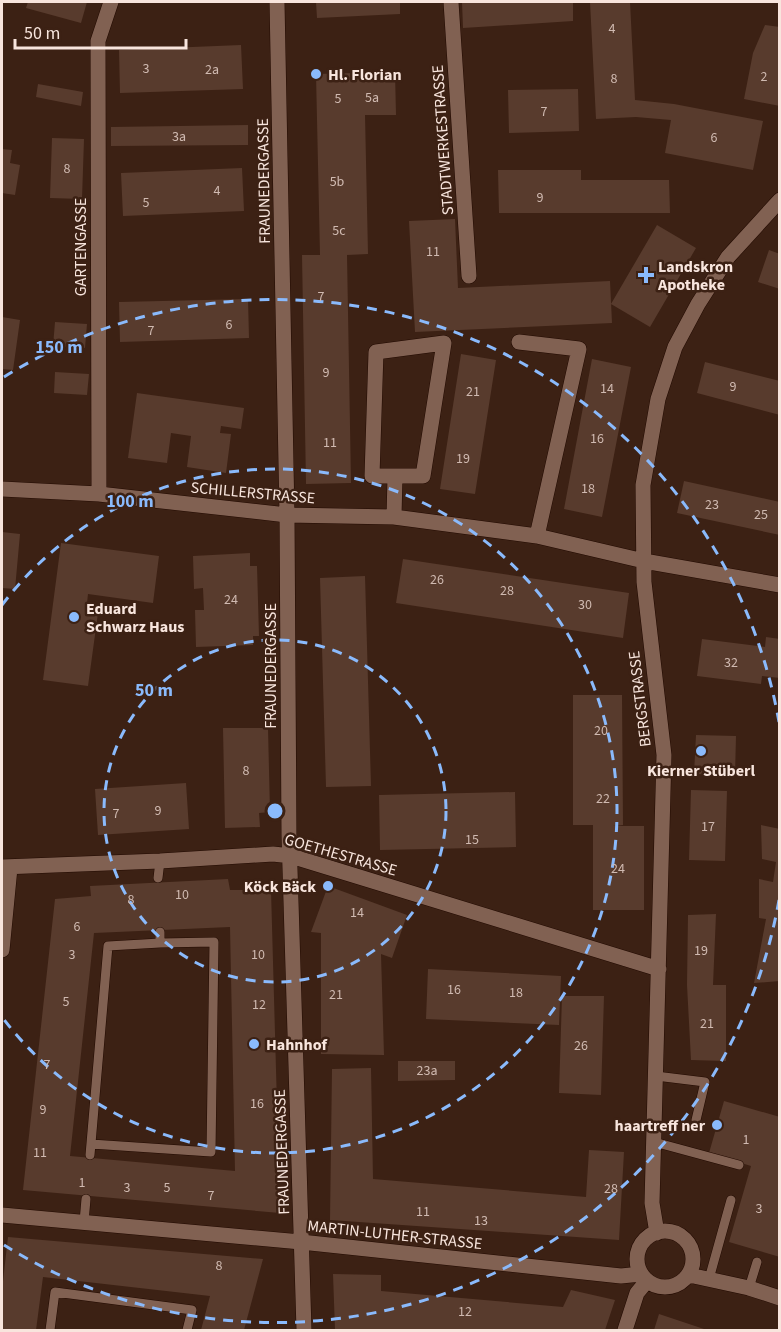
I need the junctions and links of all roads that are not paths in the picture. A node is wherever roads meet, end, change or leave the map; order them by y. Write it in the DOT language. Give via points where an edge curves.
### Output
graph roads {
  1 [pos="111,2"];
  2 [pos="277,2"];
  3 [pos="451,2"];
  4 [pos="780,200"];
  5 [pos="469,276"];
  6 [pos="519,342"];
  7 [pos="395,477"];
  8 [pos="2,489"];
  9 [pos="99,494"];
  10 [pos="288,515"];
  11 [pos="394,517"];
  12 [pos="537,536"];
  13 [pos="644,561"];
  14 [pos="780,585"];
  15 [pos="291,856"];
  16 [pos="160,861"];
  17 [pos="6,868"];
  18 [pos="158,878"];
  19 [pos="160,932"];
  20 [pos="160,944"];
  21 [pos="2,950"];
  22 [pos="659,969"];
  23 [pos="656,1076"];
  24 [pos="696,1120"];
  25 [pos="654,1142"];
  26 [pos="91,1144"];
  27 [pos="90,1155"];
  28 [pos="739,1165"];
  29 [pos="86,1199"];
  30 [pos="731,1200"];
  31 [pos="2,1215"];
  32 [pos="84,1222"];
  33 [pos="657,1233"];
  34 [pos="301,1242"];
  35 [pos="757,1262"];
  36 [pos="689,1275"];
  37 [pos="644,1278"];
  38 [pos="709,1279"];
  39 [pos="749,1288"];
  40 [pos="780,1298"];
  41 [pos="50,1330"];
  42 [pos="187,1330"];
  43 [pos="304,1330"];
  44 [pos="625,1330"];
  1 -- 9 [label="street, GARTENGASSE" via="98,41"];
  2 -- 10 [label="street, FRAUNEDERGASSE"];
  3 -- 5 [label="street, STADTWERKESTRASSE"];
  4 -- 13 [label="street, BERGSTRASSE" via="728,257 675,347 658,399 647,456 643,485"];
  6 -- 12 [label="street" via="579,349"];
  7 -- 7 [label="street" via="372,476 376,352 444,343 423,476"];
  7 -- 11 [label="street"];
  8 -- 9 [label="street, SCHILLERSTRASSE"];
  9 -- 10 [label="street, SCHILLERSTRASSE"];
  10 -- 11 [label="street, SCHILLERSTRASSE"];
  10 -- 15 [label="street, FRAUNEDERGASSE"];
  11 -- 12 [label="street, SCHILLERSTRASSE"];
  12 -- 13 [label="street, SCHILLERSTRASSE"];
  13 -- 14 [label="street, SCHILLERSTRASSE"];
  13 -- 22 [label="street, BERGSTRASSE" via="663,755"];
  15 -- 16 [label="street, GOETHESTRASSE"];
  15 -- 22 [label="street, GOETHESTRASSE"];
  15 -- 34 [label="street, FRAUNEDERGASSE"];
  16 -- 17 [label="street, GOETHESTRASSE"];
  16 -- 18 [label="lane"];
  17 -- 21 [label="street"];
  19 -- 20 [label="lane"];
  20 -- 26 [label="lane" via="108,946"];
  20 -- 26 [label="lane" via="214,942 211,1152"];
  22 -- 23 [label="street, BERGSTRASSE"];
  23 -- 24 [label="lane" via="705,1082"];
  23 -- 25 [label="street, BERGSTRASSE"];
  25 -- 28 [label="lane"];
  25 -- 33 [label="street, BERGSTRASSE" via="652,1203"];
  26 -- 27 [label="lane"];
  29 -- 32 [label="lane"];
  30 -- 38 [label="lane"];
  31 -- 32 [label="street, MARTIN-LUTHER-STRASSE"];
  32 -- 34 [label="street, MARTIN-LUTHER-STRASSE"];
  33 -- 36 [label="street" via="670,1232 686,1240 693,1257"];
  33 -- 37 [label="street" via="640,1247 638,1265"];
  34 -- 37 [label="street, MARTIN-LUTHER-STRASSE"];
  34 -- 43 [label="street, FRAUNEDERGASSE"];
  35 -- 39 [label="lane"];
  36 -- 37 [label="street" via="674,1286 665,1287"];
  36 -- 38 [label="street"];
  37 -- 44 [label="street"];
  38 -- 39 [label="street"];
  39 -- 40 [label="street"];
  41 -- 42 [label="lane" via="55,1292 192,1310"];
}
